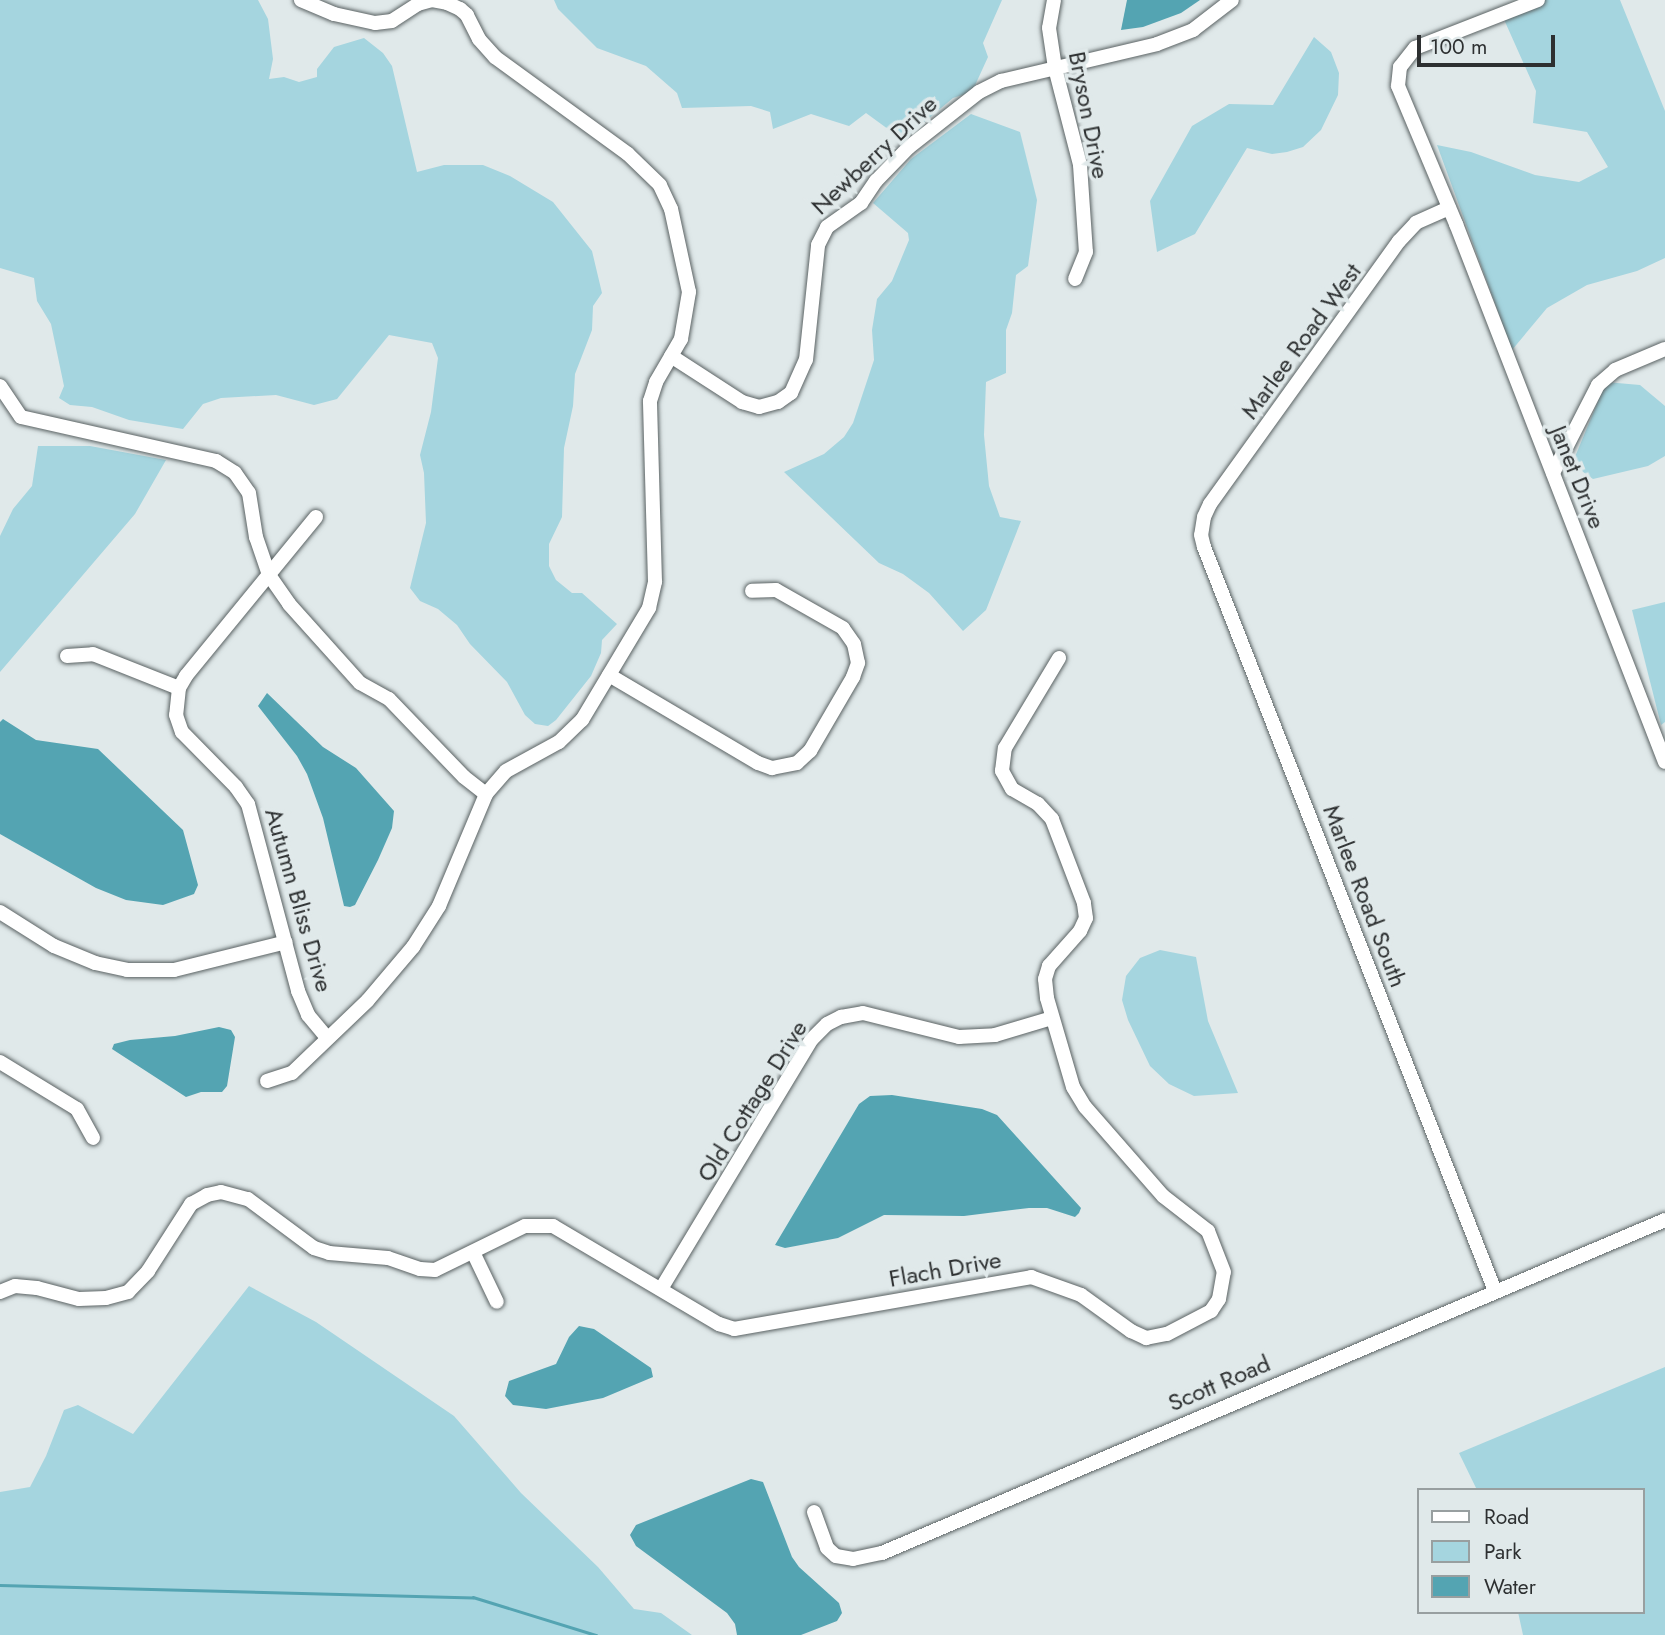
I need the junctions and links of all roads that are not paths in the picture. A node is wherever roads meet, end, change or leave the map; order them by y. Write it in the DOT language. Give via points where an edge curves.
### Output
graph roads {
  1 [pos="301,0"];
  2 [pos="1054,0"];
  3 [pos="1232,0"];
  4 [pos="1538,0"];
  5 [pos="1055,68"];
  6 [pos="1449,208"];
  7 [pos="1074,279"];
  8 [pos="1665,349"];
  9 [pos="671,356"];
  10 [pos="0,386"];
  11 [pos="1553,473"];
  12 [pos="316,517"];
  13 [pos="1204,517"];
  14 [pos="269,575"];
  15 [pos="752,591"];
  16 [pos="67,656"];
  17 [pos="1059,659"];
  18 [pos="609,675"];
  19 [pos="179,688"];
  20 [pos="1665,762"];
  21 [pos="486,794"];
  22 [pos="0,912"];
  23 [pos="286,942"];
  24 [pos="1052,1018"];
  25 [pos="327,1038"];
  26 [pos="0,1062"];
  27 [pos="267,1081"];
  28 [pos="93,1138"];
  29 [pos="1665,1220"];
  30 [pos="473,1252"];
  31 [pos="661,1289"];
  32 [pos="1495,1291"];
  33 [pos="0,1292"];
  34 [pos="497,1302"];
  35 [pos="814,1512"];
  1 -- 9 [label="street" via="334,14 375,23 392,21 418,4 447,3 467,15 495,57 642,165 660,185 671,209 689,292 681,339"];
  2 -- 5 [label="street, Bryson Drive" via="1049,28"];
  3 -- 5 [label="street, Newberry Drive" via="1193,30 1157,44"];
  4 -- 6 [label="street, Janet Drive" via="1415,48 1400,66 1400,90"];
  5 -- 7 [label="street, Bryson Drive" via="1080,165 1086,253"];
  5 -- 9 [label="street, Newberry Drive" via="1001,81 979,92 909,147 861,203 827,227 818,245 806,359 791,393 759,407 742,402"];
  6 -- 11 [label="street, Janet Drive"];
  6 -- 13 [label="street, Marlee Road West" via="1426,216 1399,241"];
  8 -- 11 [label="street" via="1615,370 1598,385"];
  9 -- 18 [label="street" via="650,401 655,582 649,608"];
  10 -- 14 [label="street" via="21,417 216,461 235,472 249,493 256,537"];
  11 -- 20 [label="street, Janet Drive"];
  12 -- 14 [label="street"];
  13 -- 32 [label="street, Marlee Road South" via="1201,535 1206,554"];
  14 -- 19 [label="street"];
  14 -- 21 [label="street" via="360,683 389,699"];
  15 -- 18 [label="street" via="776,590 843,628 854,644 858,663 853,677 810,751 797,763 772,768 758,764"];
  16 -- 19 [label="street" via="93,654"];
  17 -- 24 [label="street, Flach Drive" via="1005,748 1002,771 1012,789 1038,804 1052,819 1084,903 1086,918 1080,931 1049,966 1045,979"];
  18 -- 21 [label="street" via="582,720 559,742 506,771"];
  19 -- 23 [label="street, Autumn Bliss Drive" via="176,715 182,733 248,804"];
  21 -- 25 [label="street" via="439,905 413,947 368,1000"];
  22 -- 23 [label="street" via="54,946 127,970 174,970"];
  23 -- 25 [label="street, Autumn Bliss Drive" via="298,991"];
  24 -- 31 [label="street, Old Cottage Drive" via="995,1035 959,1037 863,1013 827,1024 812,1039"];
  24 -- 31 [label="street, Flach Drive" via="1073,1087 1085,1107 1163,1196 1208,1231 1224,1272 1219,1299 1211,1311 1167,1334 1146,1338 1081,1295 1031,1277 734,1329"];
  25 -- 27 [label="street" via="292,1073"];
  26 -- 28 [label="street" via="76,1109"];
  29 -- 32 [label="street, Scott Road"];
  30 -- 31 [label="street, Flach Drive" via="525,1226 553,1226"];
  30 -- 33 [label="street, Flach Drive" via="435,1270 388,1258 329,1253 314,1248 248,1199 221,1192 191,1203 148,1271 128,1292 79,1299 15,1286"];
  30 -- 34 [label="street"];
  32 -- 35 [label="street, Scott Road" via="882,1553 853,1559 836,1556 827,1548"];
}
